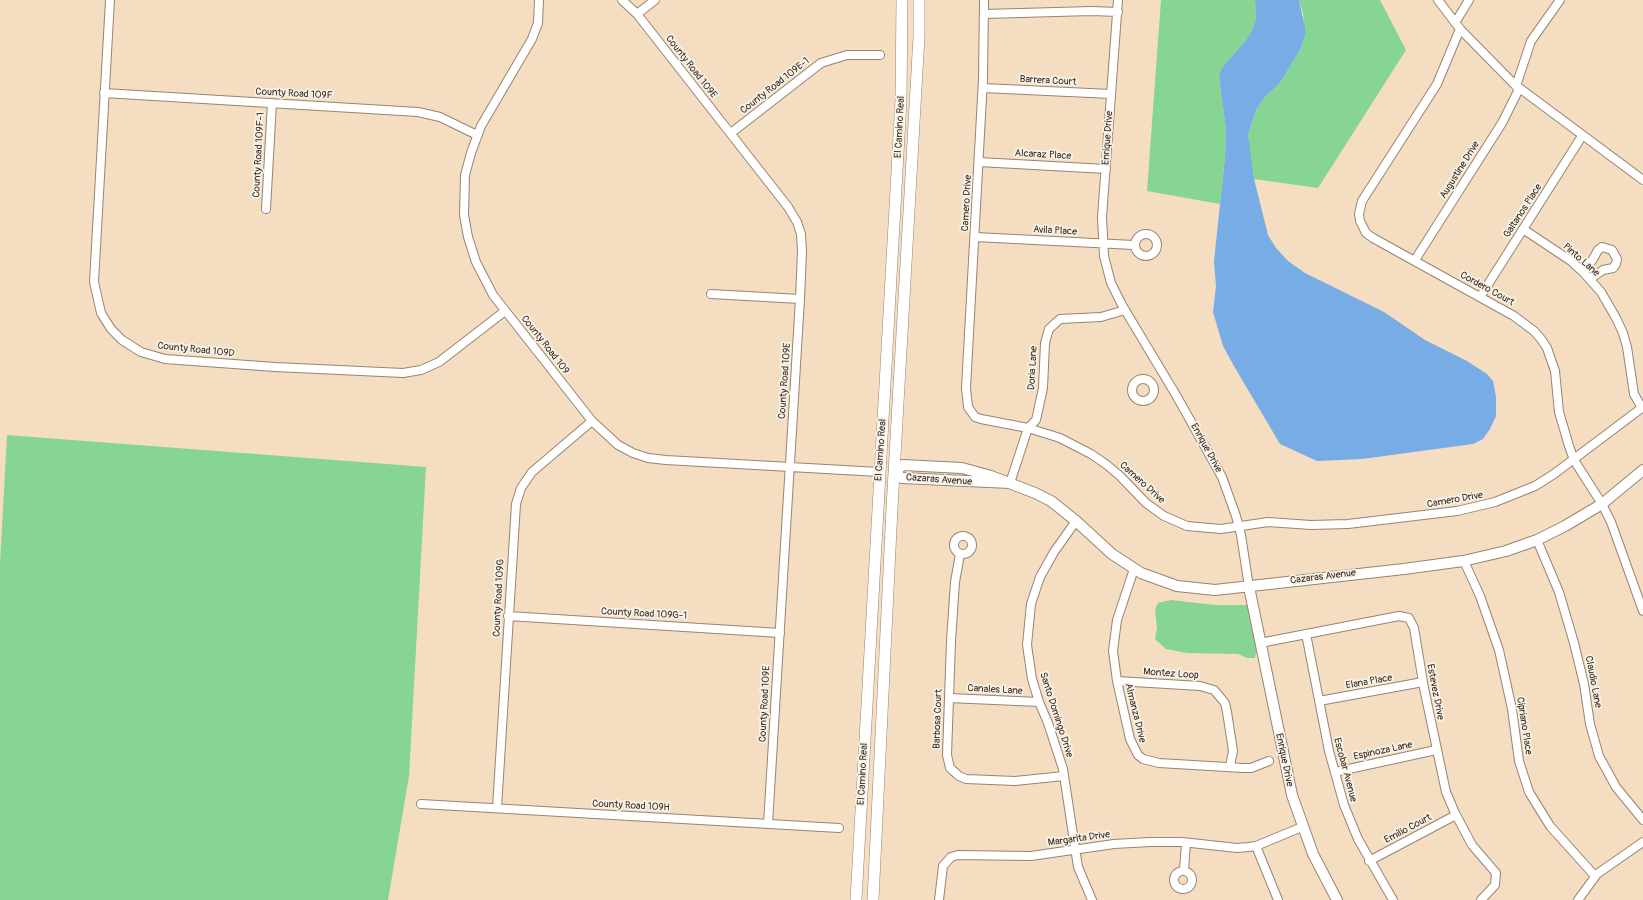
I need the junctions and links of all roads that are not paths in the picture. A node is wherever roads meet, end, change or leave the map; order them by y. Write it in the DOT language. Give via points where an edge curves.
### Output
graph roads {
  1 [pos="110,0"];
  2 [pos="539,0"];
  3 [pos="622,0"];
  4 [pos="655,0"];
  5 [pos="902,0"];
  6 [pos="919,0"];
  7 [pos="984,0"];
  8 [pos="1118,0"];
  9 [pos="1438,0"];
  10 [pos="1469,0"];
  11 [pos="1560,0"];
  12 [pos="1118,12"];
  13 [pos="637,14"];
  14 [pos="984,14"];
  15 [pos="1458,26"];
  16 [pos="880,55"];
  17 [pos="1517,87"];
  18 [pos="983,88"];
  19 [pos="104,93"];
  20 [pos="1111,94"];
  21 [pos="272,103"];
  22 [pos="731,133"];
  23 [pos="478,135"];
  24 [pos="1582,136"];
  25 [pos="979,162"];
  26 [pos="1106,169"];
  27 [pos="1643,180"];
  28 [pos="266,208"];
  29 [pos="1523,229"];
  30 [pos="975,237"];
  31 [pos="1102,243"];
  32 [pos="1134,245"];
  33 [pos="1415,260"];
  34 [pos="1583,272"];
  35 [pos="1590,279"];
  36 [pos="711,294"];
  37 [pos="1480,297"];
  38 [pos="800,299"];
  39 [pos="1125,310"];
  40 [pos="505,311"];
  41 [pos="1164,376"];
  42 [pos="1152,384"];
  43 [pos="1642,407"];
  44 [pos="592,421"];
  45 [pos="1028,428"];
  46 [pos="1574,460"];
  47 [pos="789,468"];
  48 [pos="1643,470"];
  49 [pos="879,472"];
  50 [pos="894,472"];
  51 [pos="1010,483"];
  52 [pos="1602,504"];
  53 [pos="1076,521"];
  54 [pos="1239,527"];
  55 [pos="1537,540"];
  56 [pos="960,554"];
  57 [pos="1464,561"];
  58 [pos="1134,569"];
  59 [pos="1249,587"];
  60 [pos="1643,611"];
  61 [pos="508,616"];
  62 [pos="780,632"];
  63 [pos="1306,634"];
  64 [pos="1260,643"];
  65 [pos="1116,680"];
  66 [pos="1423,682"];
  67 [pos="949,698"];
  68 [pos="1319,701"];
  69 [pos="1039,702"];
  70 [pos="1436,750"];
  71 [pos="1269,762"];
  72 [pos="1230,766"];
  73 [pos="1334,772"];
  74 [pos="1064,776"];
  75 [pos="422,804"];
  76 [pos="497,808"];
  77 [pos="1456,815"];
  78 [pos="1643,820"];
  79 [pos="768,824"];
  80 [pos="1302,827"];
  81 [pos="839,828"];
  82 [pos="1643,842"];
  83 [pos="1186,843"];
  84 [pos="1256,846"];
  85 [pos="1074,850"];
  86 [pos="1369,861"];
  87 [pos="1184,870"];
  88 [pos="1595,876"];
  89 [pos="856,900"];
  90 [pos="873,900"];
  91 [pos="939,900"];
  92 [pos="1092,900"];
  93 [pos="1278,900"];
  94 [pos="1337,900"];
  95 [pos="1393,900"];
  96 [pos="1481,900"];
  97 [pos="1578,900"];
  1 -- 19 [label="street, County Road 109D"];
  2 -- 23 [label="street, County Road 109" via="538,23 531,42 487,115"];
  3 -- 13 [label="street, County Road 109E"];
  4 -- 13 [label="street"];
  5 -- 49 [label="main road, El Camino Real" via="902,100"];
  6 -- 50 [label="main road, El Camino Real"];
  7 -- 14 [label="street, Camero Drive"];
  8 -- 12 [label="street, Enrique Drive"];
  9 -- 15 [label="street"];
  10 -- 15 [label="street, Cordero Court"];
  11 -- 17 [label="street, Augustine Drive" via="1531,42"];
  12 -- 14 [label="street" via="1092,10"];
  12 -- 20 [label="street, Enrique Drive"];
  13 -- 22 [label="street, County Road 109E"];
  14 -- 18 [label="street, Camero Drive"];
  15 -- 17 [label="street"];
  15 -- 33 [label="street, Cordero Court" via="1437,84 1360,208 1360,221 1366,233"];
  16 -- 22 [label="street, County Road 109E-1" via="847,55 821,63"];
  17 -- 24 [label="street"];
  17 -- 33 [label="street, Augustine Drive" via="1502,123"];
  18 -- 20 [label="street, Barrera Court"];
  18 -- 25 [label="street, Camero Drive"];
  19 -- 21 [label="street, County Road 109F"];
  19 -- 40 [label="street, County Road 109D" via="95,291 106,321 116,334 133,348 156,357 177,360 403,373 421,370 439,362"];
  20 -- 26 [label="street, Enrique Drive"];
  21 -- 23 [label="street, County Road 109F" via="425,113"];
  21 -- 28 [label="street, County Road 109F-1"];
  22 -- 38 [label="street, County Road 109E" via="797,222 802,242"];
  23 -- 40 [label="street, County Road 109" via="465,176 466,226 480,272"];
  24 -- 27 [label="street"];
  24 -- 29 [label="street, Gaitanos Place"];
  25 -- 26 [label="street, Alcaraz Place"];
  25 -- 30 [label="street, Camero Drive"];
  26 -- 31 [label="street, Enrique Drive" via="1101,224"];
  29 -- 34 [label="street, Pinto Lane"];
  29 -- 37 [label="street, Gaitanos Place"];
  30 -- 31 [label="street, Avila Place"];
  30 -- 45 [label="street, Camero Drive" via="966,388 968,407 971,413 981,419"];
  31 -- 32 [label="street, Avila Place"];
  31 -- 39 [label="street, Enrique Drive" via="1111,283"];
  33 -- 37 [label="street, Cordero Court"];
  34 -- 35 [label="street, Pinto Lane"];
  34 -- 35 [label="street" via="1598,250 1612,250 1617,259 1616,264"];
  35 -- 43 [label="street, Pinto Lane" via="1608,303 1623,333 1634,394"];
  36 -- 38 [label="street"];
  37 -- 46 [label="street, Cordero Court" via="1525,323 1547,348 1555,371 1559,412"];
  38 -- 47 [label="street, County Road 109E"];
  39 -- 41 [label="street, Enrique Drive"];
  39 -- 45 [label="street, Doria Lane" via="1101,317 1066,318 1054,323 1046,335 1040,406 1036,420"];
  40 -- 44 [label="street, County Road 109"];
  41 -- 42 [label="street"];
  41 -- 54 [label="street, Enrique Drive" via="1214,462 1229,495"];
  43 -- 46 [label="street, Camero Drive"];
  44 -- 47 [label="street, County Road 109" via="618,445 648,458"];
  44 -- 61 [label="street, County Road 109G" via="538,466 521,488 515,512"];
  45 -- 51 [label="street, Doria Lane"];
  45 -- 54 [label="street, Camero Drive" via="1060,438 1091,454 1120,476 1150,506 1175,522 1209,529"];
  46 -- 52 [label="street, Cordero Court"];
  46 -- 54 [label="street, Camero Drive" via="1535,486 1476,507 1348,524 1268,522"];
  47 -- 49 [label="street, County Road 109"];
  47 -- 62 [label="street, County Road 109E"];
  48 -- 52 [label="street, Cazaras Avenue"];
  49 -- 50 [label="main road"];
  49 -- 89 [label="main road, El Camino Real"];
  50 -- 51 [label="street, Cazaras Avenue" via="902,478"];
  50 -- 51 [label="street, Cazaras Avenue" via="903,465 962,468"];
  50 -- 90 [label="main road, El Camino Real"];
  51 -- 53 [label="street, Cazaras Avenue" via="1051,501"];
  52 -- 55 [label="street, Cazaras Avenue"];
  52 -- 60 [label="street, Cordero Court" via="1621,547"];
  53 -- 58 [label="street, Cazaras Avenue" via="1112,554"];
  53 -- 69 [label="street, Santo Domingo Drive" via="1046,565 1031,604 1027,645 1032,679"];
  54 -- 59 [label="street, Enrique Drive"];
  55 -- 57 [label="street, Cazaras Avenue" via="1506,551"];
  55 -- 78 [label="street, Claudio Lane" via="1558,592 1574,644 1599,756 1616,787"];
  56 -- 67 [label="street, Barbosa Court" via="955,582"];
  57 -- 59 [label="street, Cazaras Avenue"];
  57 -- 88 [label="street, Cipriano Place" via="1480,596 1499,650 1512,709 1519,761 1529,792 1550,826"];
  58 -- 59 [label="street, Cazaras Avenue" via="1177,586 1215,590"];
  58 -- 65 [label="street, Almanza Drive" via="1116,626 1113,650"];
  59 -- 64 [label="street, Enrique Drive"];
  61 -- 62 [label="street, County Road 109G-1"];
  61 -- 76 [label="street, County Road 109G"];
  62 -- 79 [label="street, County Road 109E"];
  63 -- 64 [label="street, Estevez Drive"];
  63 -- 66 [label="street, Estevez Drive" via="1400,616 1409,618 1414,628"];
  63 -- 68 [label="street, Escobar Avenue"];
  64 -- 80 [label="street, Enrique Drive" via="1284,763"];
  65 -- 72 [label="street, Almanza Drive" via="1130,739 1138,755 1143,759 1159,763"];
  65 -- 72 [label="street, Montez Loop" via="1200,686 1214,690 1225,703 1227,712 1233,752"];
  66 -- 68 [label="street, Elana Place"];
  66 -- 70 [label="street, Estevez Drive"];
  67 -- 69 [label="street, Canales Lane"];
  67 -- 74 [label="street, Barbosa Court" via="947,755 950,768 959,776 966,779 1015,781"];
  68 -- 73 [label="street, Escobar Avenue"];
  69 -- 74 [label="street, Santo Domingo Drive"];
  70 -- 73 [label="street, Espinoza Lane"];
  70 -- 77 [label="street, Estevez Drive" via="1446,792"];
  71 -- 72 [label="street, Almanza Drive" via="1251,768"];
  73 -- 86 [label="street, Escobar Avenue" via="1351,824"];
  74 -- 85 [label="street, Santo Domingo Drive"];
  75 -- 76 [label="street, County Road 109H"];
  76 -- 79 [label="street, County Road 109H"];
  77 -- 86 [label="street, Emilio Court"];
  77 -- 96 [label="street, Estevez Drive" via="1472,845 1496,873 1495,885"];
  79 -- 81 [label="street, County Road 109H"];
  80 -- 84 [label="street, Margarita Drive"];
  80 -- 94 [label="street, Enrique Drive"];
  82 -- 88 [label="street"];
  83 -- 84 [label="street, Margarita Drive" via="1237,848"];
  83 -- 85 [label="street, Margarita Drive" via="1130,842"];
  83 -- 87 [label="street"];
  84 -- 93 [label="street"];
  85 -- 91 [label="street, Margarita Drive" via="1031,856 958,855 946,861 943,866"];
  85 -- 92 [label="street, Santo Domingo Drive"];
  86 -- 95 [label="street, Escobar Avenue"];
  88 -- 97 [label="street"];
}
